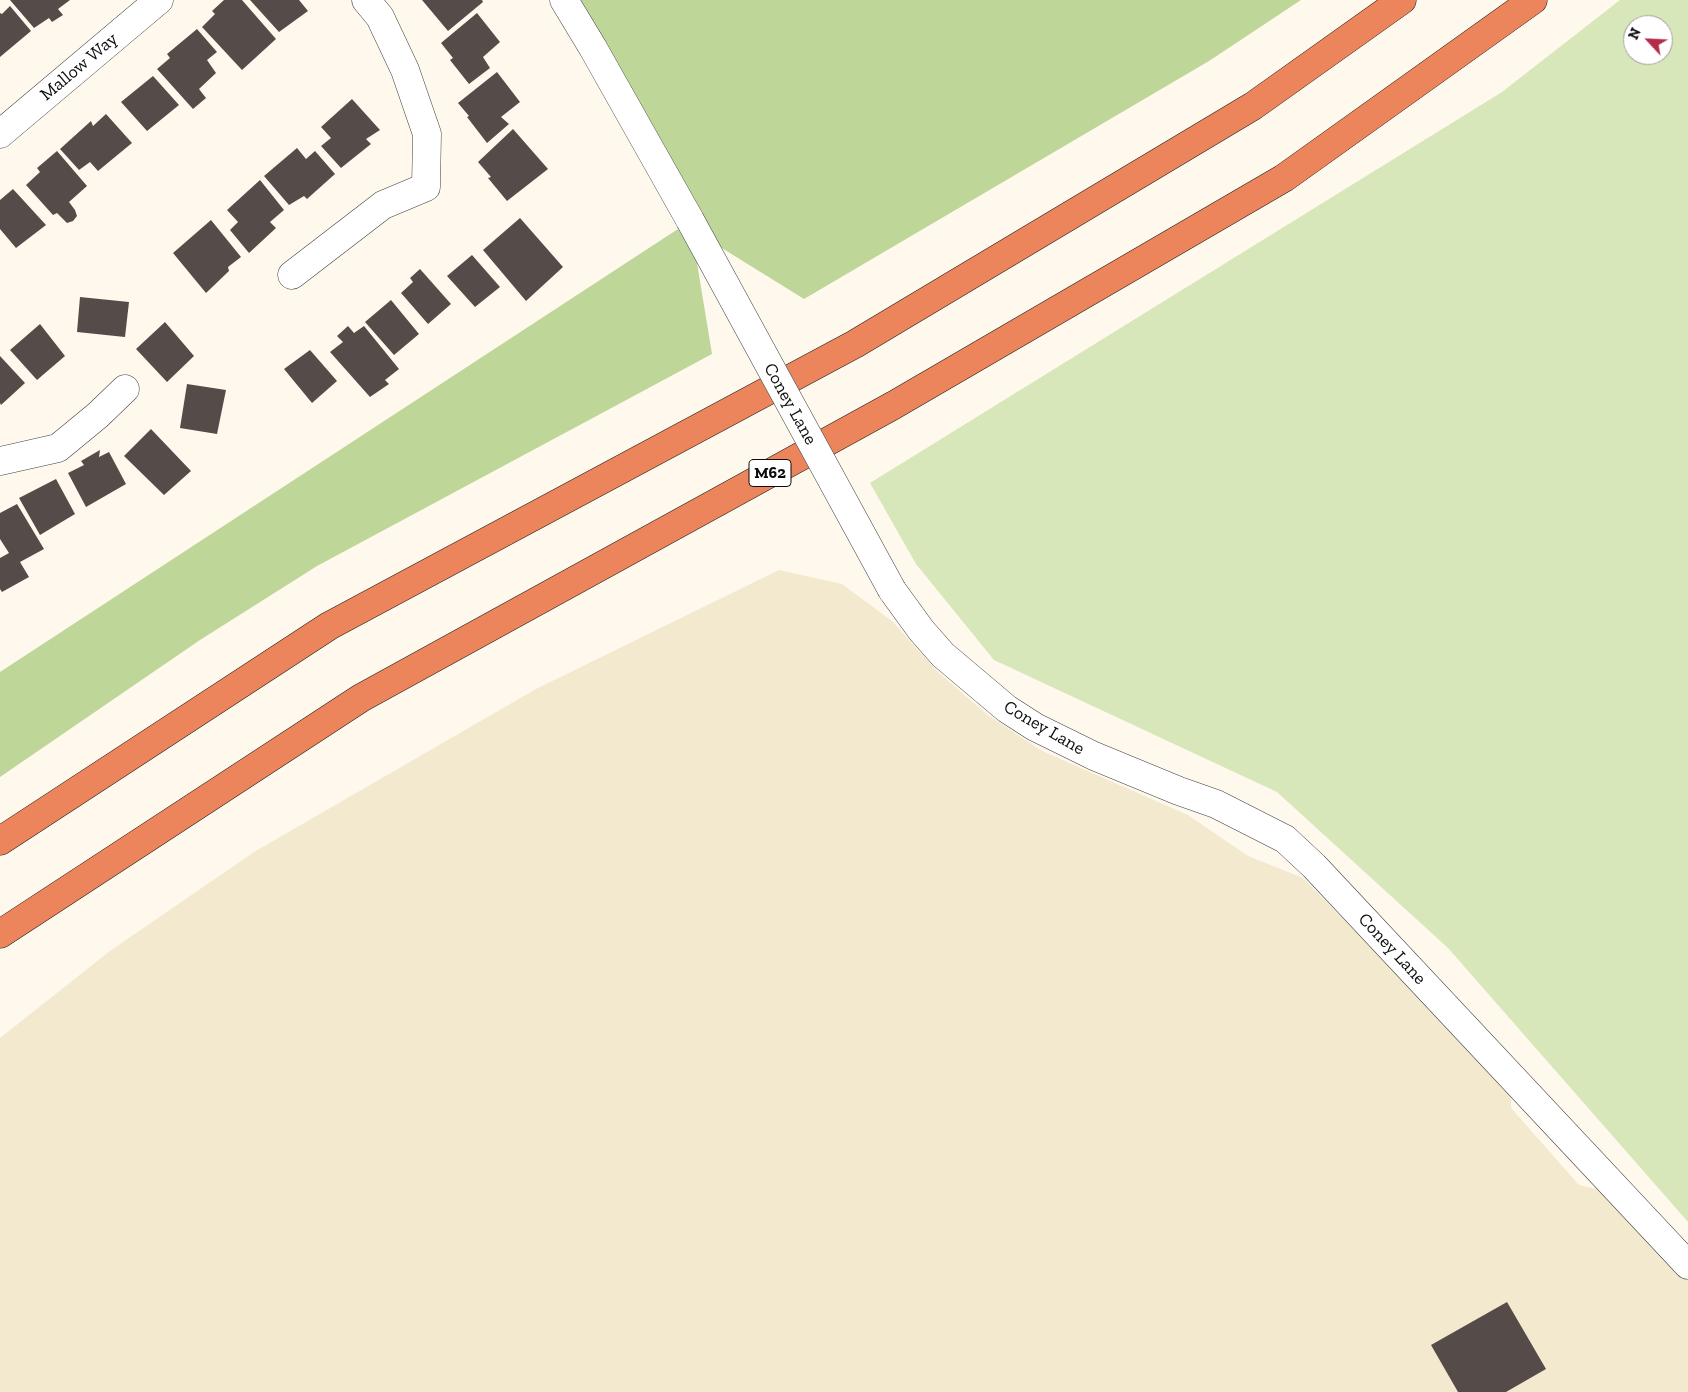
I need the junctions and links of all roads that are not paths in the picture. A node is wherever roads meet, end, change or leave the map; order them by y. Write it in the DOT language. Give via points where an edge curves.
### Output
graph roads {
  1 [pos="159,0"];
  2 [pos="366,0"];
  3 [pos="564,0"];
  4 [pos="1402,0"];
  5 [pos="1533,0"];
  6 [pos="0,134"];
  7 [pos="292,275"];
  8 [pos="125,389"];
  9 [pos="0,461"];
  10 [pos="0,841"];
  11 [pos="0,934"];
  12 [pos="1688,1265"];
  1 -- 6 [label="street, Mallow Way"];
  2 -- 7 [label="street" via="380,17 405,70 427,134 426,187 383,205"];
  3 -- 12 [label="street, Coney Lane, bridge" via="690,220 892,590 943,655 1007,709 1028,722 1094,756 1216,804 1284,839 1321,873"];
  4 -- 10 [label="highway" via="1253,106 855,344 329,626"];
  5 -- 11 [label="highway, M62" via="1284,178 894,405 361,698"];
  8 -- 9 [label="street" via="58,448"];
}
